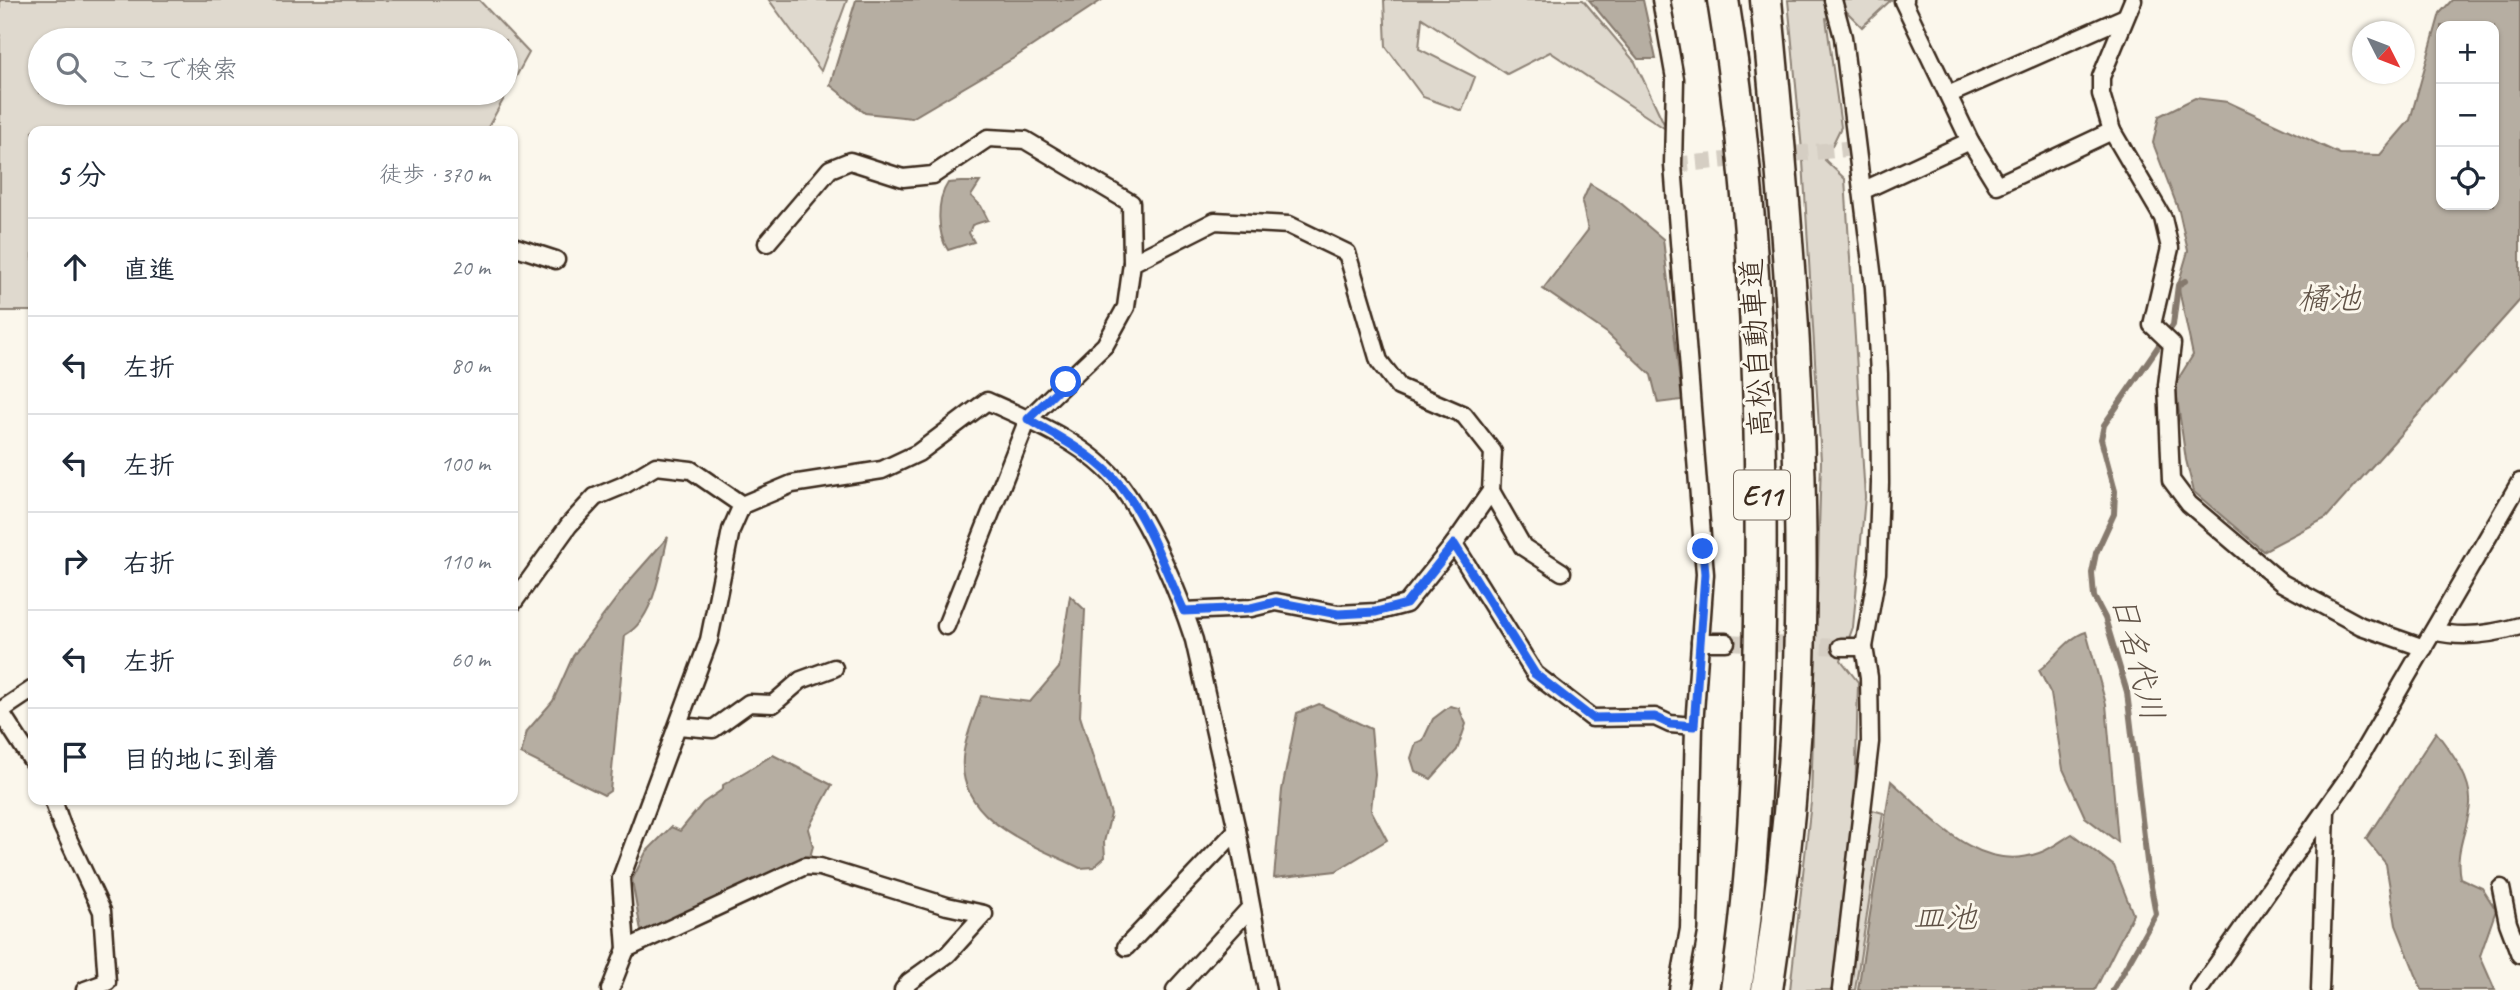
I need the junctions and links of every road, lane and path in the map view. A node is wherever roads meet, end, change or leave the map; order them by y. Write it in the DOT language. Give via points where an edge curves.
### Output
graph roads {
  1 [pos="1661,0"];
  2 [pos="1723,0"];
  3 [pos="1766,0"];
  4 [pos="1833,0"];
  5 [pos="1905,0"];
  6 [pos="2133,0"];
  7 [pos="2125,17"];
  8 [pos="1950,94"];
  9 [pos="2112,131"];
  10 [pos="1970,141"];
  11 [pos="1862,191"];
  12 [pos="767,243"];
  13 [pos="518,248"];
  14 [pos="556,260"];
  15 [pos="1132,263"];
  16 [pos="1028,419"];
  17 [pos="2520,482"];
  18 [pos="1491,491"];
  19 [pos="742,505"];
  20 [pos="1454,544"];
  21 [pos="1562,572"];
  22 [pos="518,596"];
  23 [pos="1184,611"];
  24 [pos="946,626"];
  25 [pos="2520,626"];
  26 [pos="2434,631"];
  27 [pos="1700,642"];
  28 [pos="1726,642"];
  29 [pos="1841,647"];
  30 [pos="1864,647"];
  31 [pos="2424,648"];
  32 [pos="834,668"];
  33 [pos="28,692"];
  34 [pos="0,711"];
  35 [pos="678,726"];
  36 [pos="1694,726"];
  37 [pos="28,754"];
  38 [pos="55,805"];
  39 [pos="2326,810"];
  40 [pos="1237,830"];
  41 [pos="2501,888"];
  42 [pos="1250,908"];
  43 [pos="1126,947"];
  44 [pos="626,949"];
  45 [pos="2520,955"];
  46 [pos="85,990"];
  47 [pos="610,990"];
  48 [pos="903,990"];
  49 [pos="1175,990"];
  50 [pos="1267,990"];
  51 [pos="1678,990"];
  52 [pos="1736,990"];
  53 [pos="1767,990"];
  54 [pos="1841,990"];
  55 [pos="2199,990"];
  56 [pos="2320,990"];
  1 -- 27 [label="street" via="1675,79 1673,165 1705,574"];
  2 -- 52 [label="highway, 高松自動車道 / E11" via="1751,250 1762,476 1759,695 1748,915"];
  3 -- 53 [label="highway, 高松自動車道 / E11" via="1788,248 1799,476 1798,691"];
  4 -- 11 [label="street" via="1843,37"];
  5 -- 8 [label="street"];
  6 -- 7 [label="street"];
  7 -- 8 [label="street"];
  7 -- 9 [label="street" via="2101,77"];
  8 -- 10 [label="street"];
  9 -- 10 [label="street" via="1997,185"];
  9 -- 31 [label="street" via="2163,218 2168,238 2168,261 2152,325 2172,344 2167,385 2171,480 2189,504 2282,583 2361,626"];
  10 -- 11 [label="street"];
  11 -- 30 [label="street" via="1879,374 1880,483 1877,573"];
  12 -- 15 [label="street" via="831,169 850,161 903,178 933,175 988,138 1025,140 1131,204"];
  13 -- 14 [label="street"];
  15 -- 16 [label="street" via="1126,307 1105,345"];
  15 -- 18 [label="street" via="1215,221 1289,225 1347,253 1379,361 1399,387 1464,415 1493,452"];
  16 -- 19 [label="street" via="987,401 918,453 882,470 792,484"];
  16 -- 23 [label="street" via="1088,455 1120,485"];
  16 -- 24 [label="street"];
  17 -- 26 [label="street"];
  18 -- 20 [label="street"];
  18 -- 21 [label="street" via="1523,547"];
  19 -- 22 [label="street" via="691,470 656,466 595,496"];
  19 -- 35 [label="street" via="731,530 709,640"];
  20 -- 23 [label="street" via="1406,604 1376,612 1338,614 1276,602 1251,608"];
  20 -- 36 [label="street" via="1535,674 1592,718 1655,717"];
  23 -- 40 [label="street"];
  25 -- 26 [label="street" via="2496,633 2448,635"];
  26 -- 31 [label="street"];
  27 -- 28 [label="street"];
  27 -- 36 [label="street"];
  29 -- 30 [label="street"];
  30 -- 54 [label="street" via="1870,742"];
  31 -- 39 [label="street"];
  32 -- 35 [label="street" via="801,680 773,705 749,703 713,729"];
  33 -- 34 [label="street"];
  34 -- 37 [label="street"];
  35 -- 44 [label="street" via="621,878"];
  36 -- 51 [label="street" via="1689,929"];
  38 -- 46 [label="street" via="102,911 107,982"];
  39 -- 55 [label="street"];
  39 -- 56 [label="street"];
  40 -- 42 [label="street"];
  40 -- 43 [label="street"];
  41 -- 45 [label="street"];
  42 -- 49 [label="street"];
  42 -- 50 [label="street"];
  44 -- 47 [label="street"];
  44 -- 48 [label="street" via="805,866 984,914 948,954"];
}
